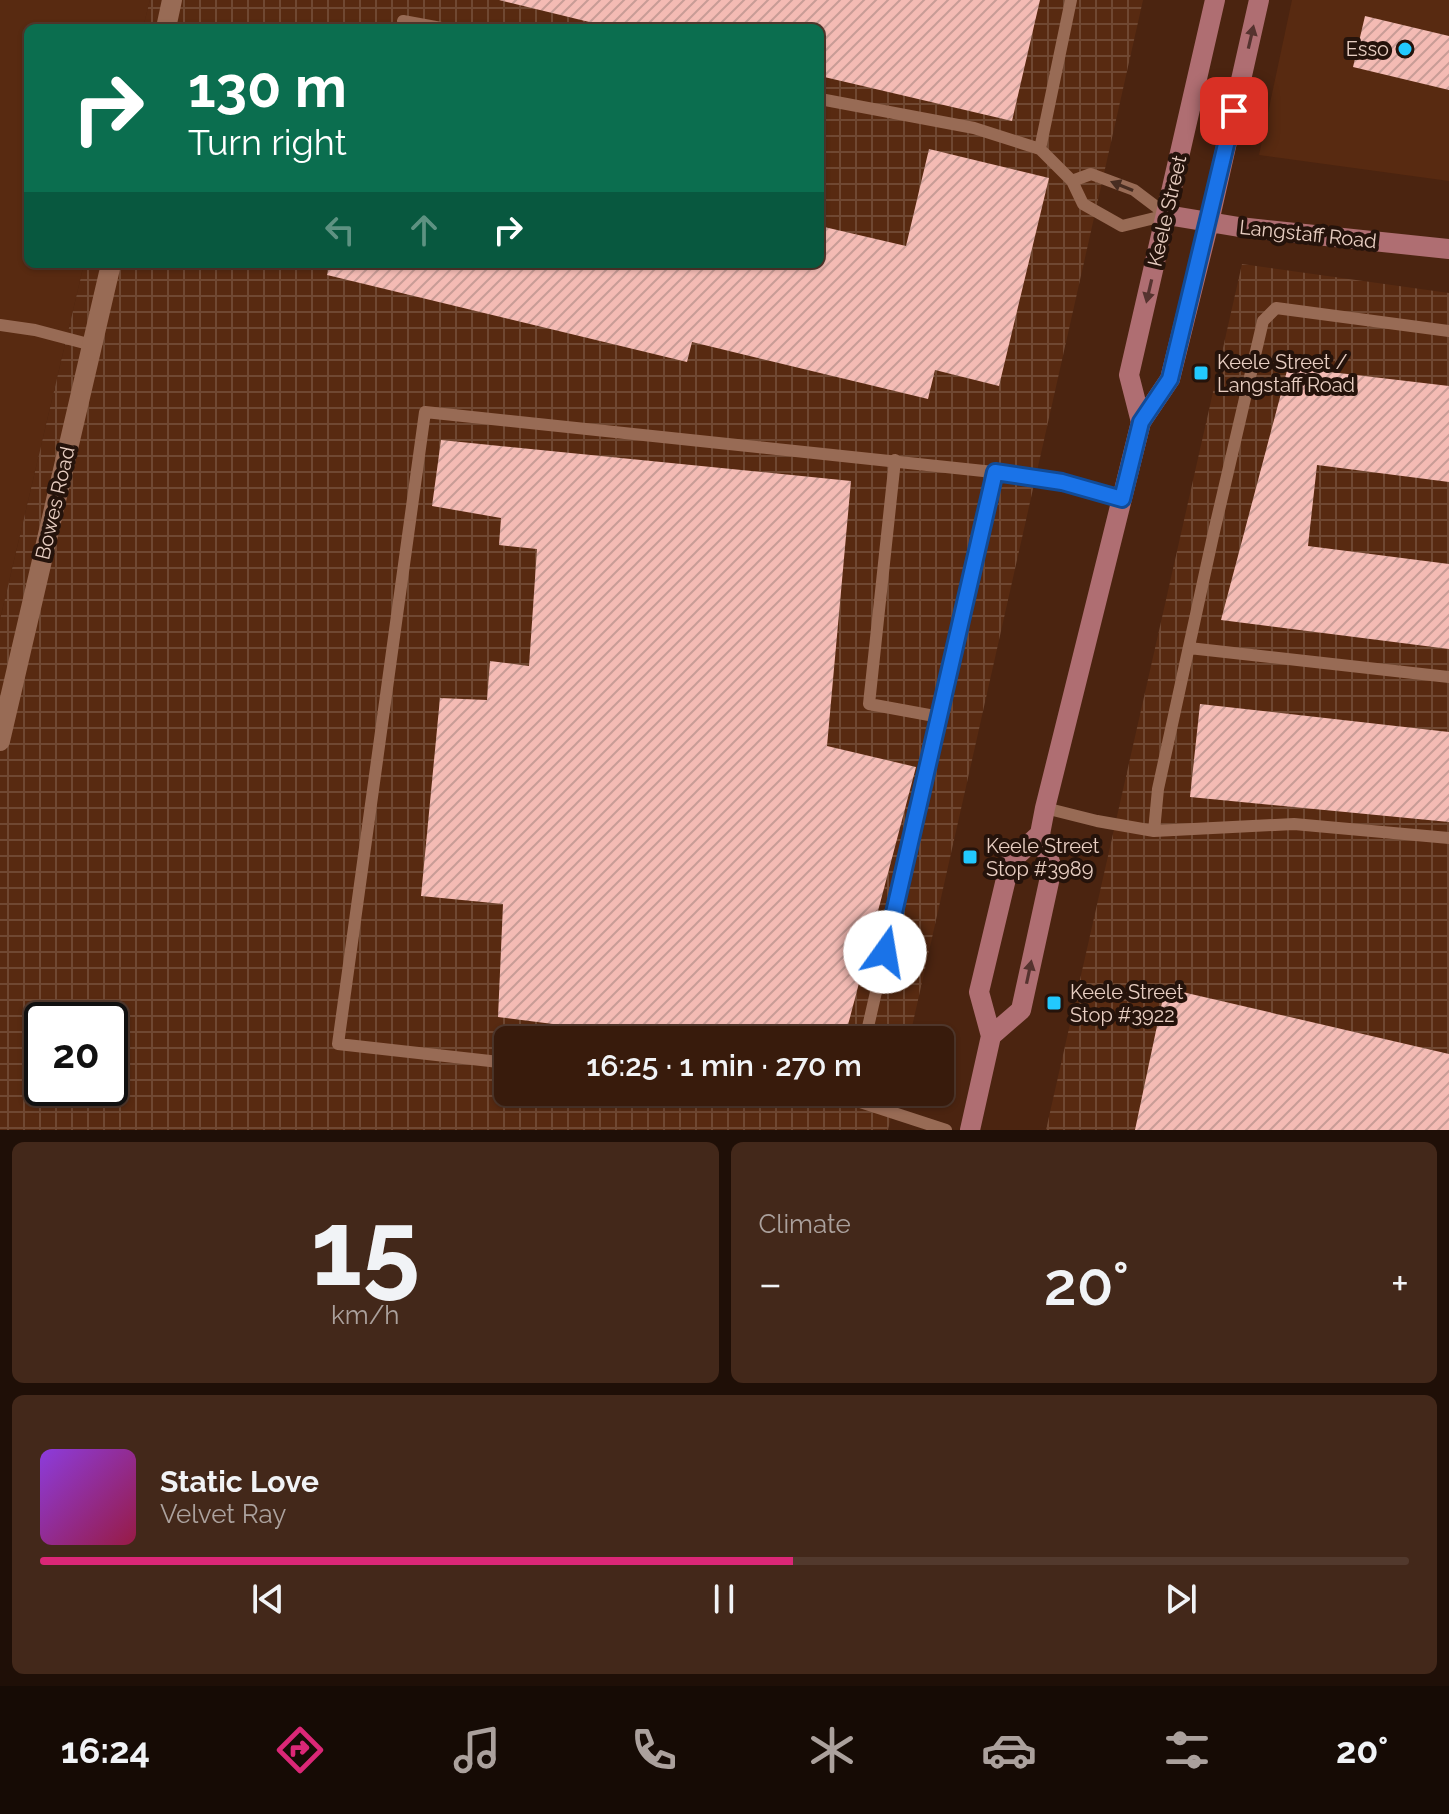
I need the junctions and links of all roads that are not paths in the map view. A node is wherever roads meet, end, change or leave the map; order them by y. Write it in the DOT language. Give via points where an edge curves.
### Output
graph roads {
  1 [pos="172,0"];
  2 [pos="1071,0"];
  3 [pos="1215,0"];
  4 [pos="1259,0"];
  5 [pos="403,21"];
  6 [pos="167,24"];
  7 [pos="419,24"];
  8 [pos="824,100"];
  9 [pos="1040,149"];
  10 [pos="1072,181"];
  11 [pos="1167,215"];
  12 [pos="1209,222"];
  13 [pos="1449,249"];
  14 [pos="110,268"];
  15 [pos="0,325"];
  16 [pos="1449,331"];
  17 [pos="92,345"];
  18 [pos="1141,422"];
  19 [pos="895,460"];
  20 [pos="995,472"];
  21 [pos="1122,499"];
  22 [pos="1189,648"];
  23 [pos="1449,677"];
  24 [pos="940,717"];
  25 [pos="0,741"];
  26 [pos="1045,808"];
  27 [pos="1154,831"];
  28 [pos="1040,834"];
  29 [pos="1449,838"];
  30 [pos="868,1026"];
  31 [pos="991,1036"];
  32 [pos="494,1061"];
  33 [pos="880,1106"];
  34 [pos="946,1130"];
  35 [pos="970,1130"];
  1 -- 6 [label="street"];
  2 -- 9 [label="lane"];
  3 -- 11 [label="main road, Keele Street"];
  12 -- 4 [label="main road, Keele Street, one-way"];
  5 -- 7 [label="lane"];
  8 -- 9 [label="lane" via="974,128"];
  9 -- 10 [label="lane"];
  11 -- 10 [label="lane, one-way" via="1134,190 1091,174"];
  10 -- 11 [label="lane" via="1083,204 1122,226"];
  11 -- 12 [label="main road, Langstaff Road"];
  11 -- 18 [label="main road, Keele Street, one-way" via="1129,375"];
  12 -- 13 [label="main road, Langstaff Road"];
  12 -- 18 [label="main road, Keele Street" via="1170,379"];
  14 -- 17 [label="street, Bowes Road"];
  15 -- 17 [label="lane"];
  16 -- 22 [label="lane" via="1276,308 1263,321"];
  17 -- 25 [label="street, Bowes Road"];
  18 -- 21 [label="main road, Keele Street"];
  19 -- 20 [label="lane"];
  19 -- 24 [label="lane" via="869,704"];
  19 -- 32 [label="lane" via="425,412 338,1044"];
  20 -- 21 [label="lane" via="1062,482"];
  20 -- 24 [label="lane"];
  21 -- 26 [label="main road, Keele Street"];
  22 -- 23 [label="lane"];
  22 -- 27 [label="lane"];
  24 -- 30 [label="lane"];
  26 -- 27 [label="lane"];
  26 -- 28 [label="main road, Keele Street"];
  27 -- 29 [label="lane" via="1294,824"];
  28 -- 31 [label="main road" via="1010,862 979,992"];
  31 -- 28 [label="main road, Keele Street, one-way" via="1021,1010 1052,868"];
  31 -- 35 [label="main road"];
  33 -- 34 [label="lane"];
}
